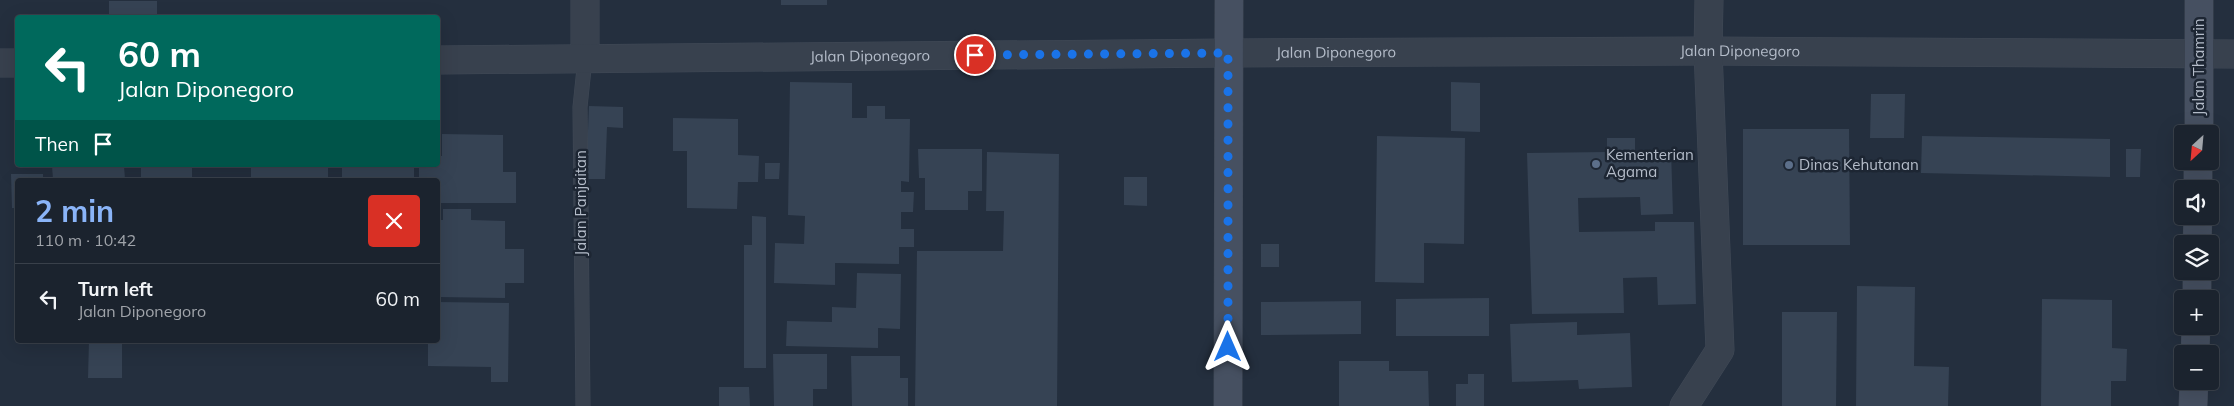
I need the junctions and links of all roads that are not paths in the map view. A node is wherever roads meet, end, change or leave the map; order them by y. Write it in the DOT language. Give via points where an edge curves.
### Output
graph roads {
  1 [pos="585,0"];
  2 [pos="1229,0"];
  3 [pos="1708,0"];
  4 [pos="2199,0"];
  5 [pos="1708,51"];
  6 [pos="1228,53"];
  7 [pos="2234,54"];
  8 [pos="2199,55"];
  9 [pos="585,59"];
  10 [pos="440,60"];
  11 [pos="0,63"];
  12 [pos="15,63"];
  13 [pos="2198,125"];
  14 [pos="2194,390"];
  15 [pos="583,406"];
  16 [pos="1228,406"];
  17 [pos="1684,406"];
  18 [pos="2193,406"];
  1 -- 9 [label="street, Jalan Panjaitan"];
  2 -- 6 [label="main road"];
  3 -- 5 [label="street"];
  4 -- 8 [label="main road, Jalan Thamrin"];
  5 -- 6 [label="street, Jalan Diponegoro"];
  5 -- 8 [label="street, Jalan Diponegoro"];
  5 -- 17 [label="street" via="1720,350"];
  6 -- 9 [label="street, Jalan Diponegoro"];
  6 -- 16 [label="main road"];
  7 -- 8 [label="street, Jalan Diponegoro"];
  8 -- 13 [label="main road, Jalan Thamrin"];
  9 -- 10 [label="street, Jalan Diponegoro"];
  9 -- 15 [label="lane, Jalan Panjaitan" via="580,107"];
  11 -- 12 [label="street"];
  14 -- 18 [label="main road"];
}
